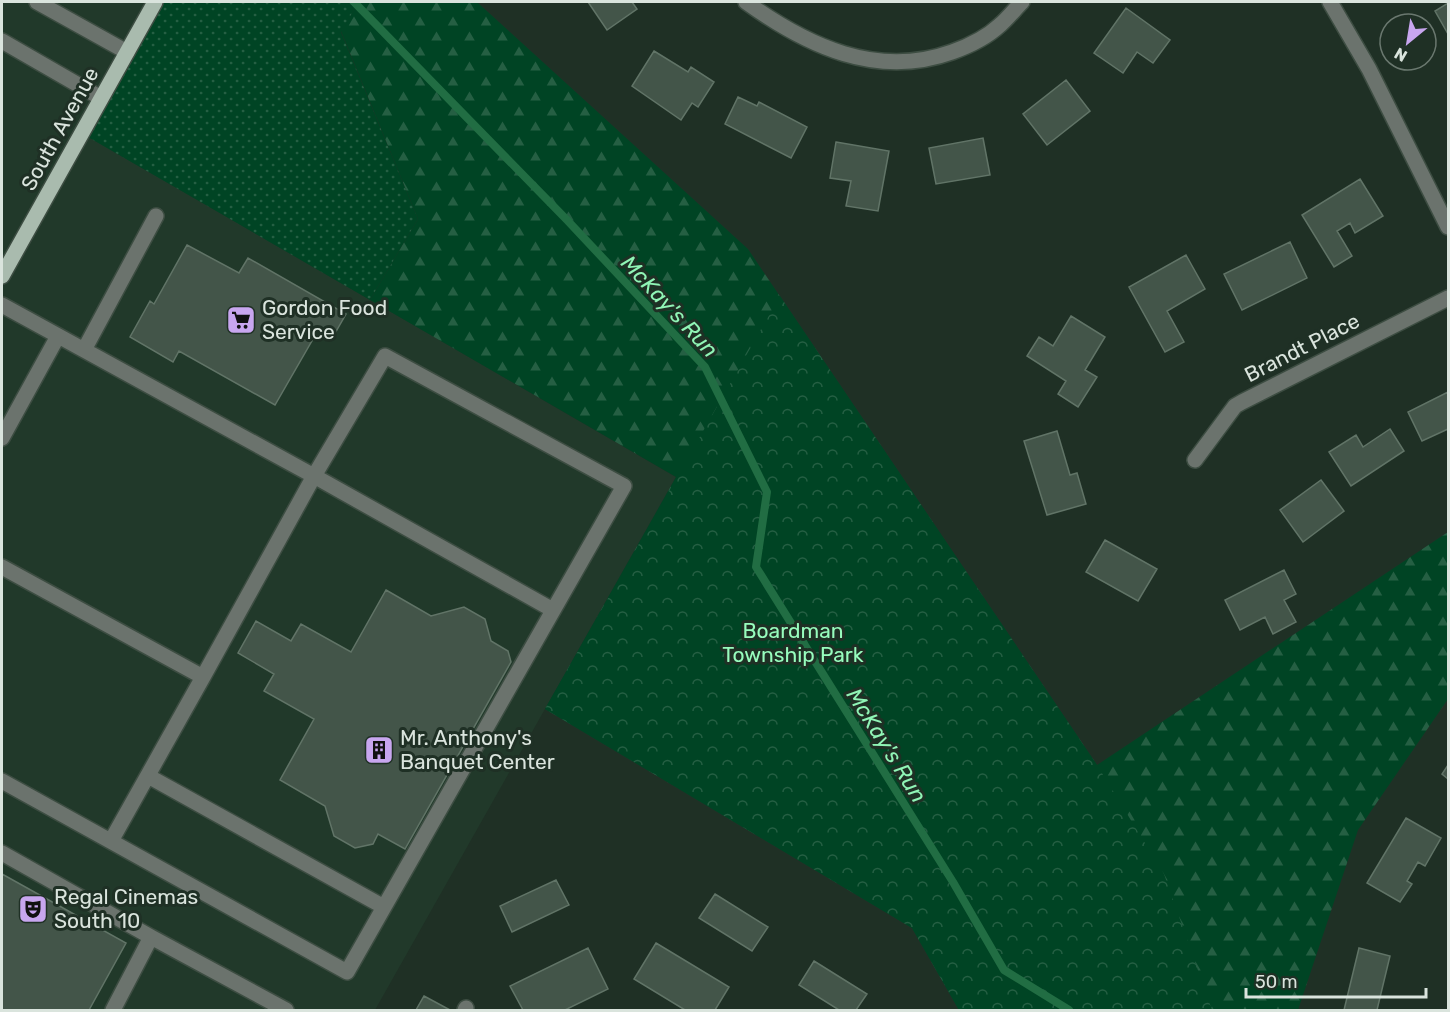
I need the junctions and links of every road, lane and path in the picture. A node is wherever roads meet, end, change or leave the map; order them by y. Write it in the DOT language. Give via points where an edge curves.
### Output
graph roads {
  1 [pos="37,2"];
  2 [pos="154,2"];
  3 [pos="746,2"];
  4 [pos="1022,2"];
  5 [pos="1329,2"];
  6 [pos="2,41"];
  7 [pos="127,52"];
  8 [pos="101,98"];
  9 [pos="156,216"];
  10 [pos="1449,227"];
  11 [pos="2,276"];
  12 [pos="1449,297"];
  13 [pos="2,305"];
  14 [pos="58,336"];
  15 [pos="84,350"];
  16 [pos="2,438"];
  17 [pos="1195,460"];
  18 [pos="314,476"];
  19 [pos="2,567"];
  20 [pos="554,610"];
  21 [pos="203,677"];
  22 [pos="148,776"];
  23 [pos="2,781"];
  24 [pos="111,841"];
  25 [pos="2,853"];
  26 [pos="384,907"];
  27 [pos="151,937"];
  28 [pos="112,1011"];
  29 [pos="286,1011"];
  1 -- 7 [label="street"];
  2 -- 7 [label="main road, South Avenue"];
  3 -- 4 [label="street" via="827,48 853,58 888,63 931,60 969,45 1000,26"];
  5 -- 10 [label="street" via="1369,69"];
  6 -- 8 [label="street"];
  7 -- 8 [label="main road, South Avenue"];
  8 -- 11 [label="main road, South Avenue"];
  9 -- 15 [label="street"];
  12 -- 17 [label="street, Brandt Place" via="1235,406"];
  13 -- 14 [label="street"];
  14 -- 15 [label="street"];
  14 -- 16 [label="street"];
  15 -- 18 [label="street"];
  18 -- 20 [label="street"];
  18 -- 20 [label="street" via="385,356 624,486"];
  18 -- 21 [label="street"];
  19 -- 21 [label="street"];
  20 -- 26 [label="street"];
  21 -- 22 [label="street"];
  22 -- 24 [label="street"];
  22 -- 26 [label="street"];
  23 -- 24 [label="street"];
  24 -- 26 [label="street" via="347,972"];
  25 -- 27 [label="street"];
  27 -- 28 [label="street"];
  27 -- 29 [label="street"];
}
